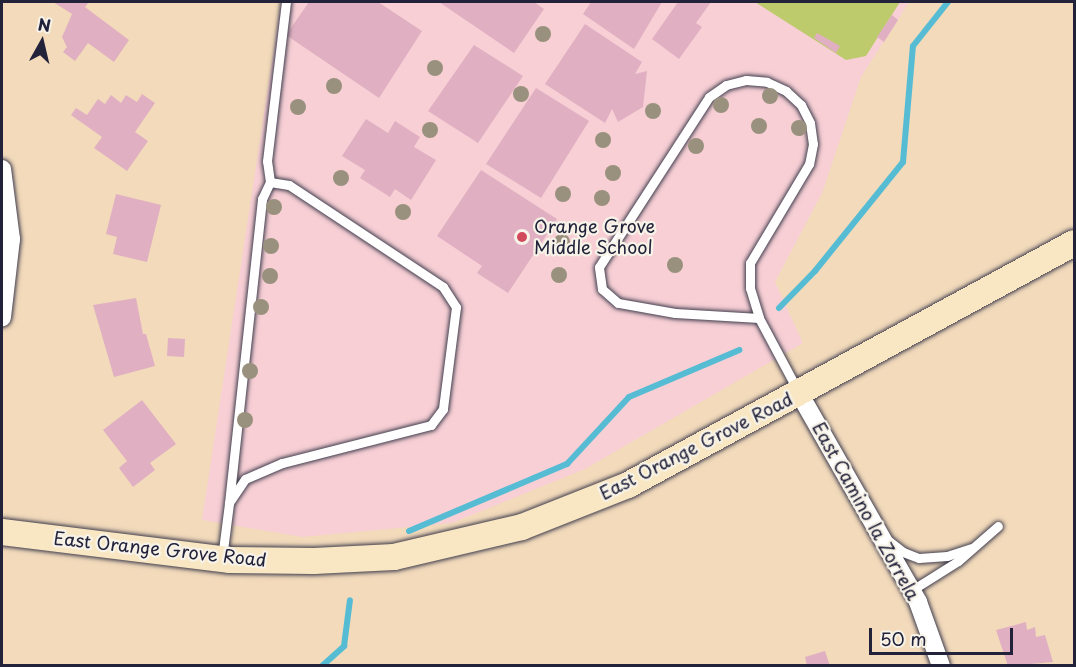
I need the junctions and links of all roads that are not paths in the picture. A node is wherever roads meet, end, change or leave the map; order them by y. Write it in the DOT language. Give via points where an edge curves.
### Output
graph roads {
  1 [pos="286,2"];
  2 [pos="2,169"];
  3 [pos="270,182"];
  4 [pos="1074,243"];
  5 [pos="2,316"];
  6 [pos="759,318"];
  7 [pos="800,393"];
  8 [pos="229,503"];
  9 [pos="998,526"];
  10 [pos="2,532"];
  11 [pos="880,533"];
  12 [pos="976,546"];
  13 [pos="222,559"];
  14 [pos="912,590"];
  15 [pos="941,666"];
  1 -- 3 [label="lane" via="267,161"];
  2 -- 5 [label="street" via="11,239"];
  3 -- 8 [label="lane" via="262,199"];
  3 -- 8 [label="lane" via="289,185 443,286 456,307 444,409 431,425 282,463 254,475 245,479"];
  4 -- 7 [label="main road, East Orange Grove Road"];
  6 -- 6 [label="lane" via="675,313 618,303 602,289 599,267 709,97 746,80 767,82 786,91 806,114 813,144 809,164 750,263 750,288"];
  6 -- 7 [label="lane"];
  7 -- 11 [label="street, East Camino la Zorrela"];
  7 -- 13 [label="main road, East Orange Grove Road" via="628,485 522,527 394,557 314,561"];
  8 -- 13 [label="lane"];
  9 -- 12 [label="lane"];
  10 -- 13 [label="main road, East Orange Grove Road"];
  11 -- 12 [label="lane" via="903,552 919,558 947,556"];
  11 -- 14 [label="street, East Camino la Zorrela"];
  12 -- 14 [label="lane"];
  14 -- 15 [label="street, East Camino la Zorrela"];
}
